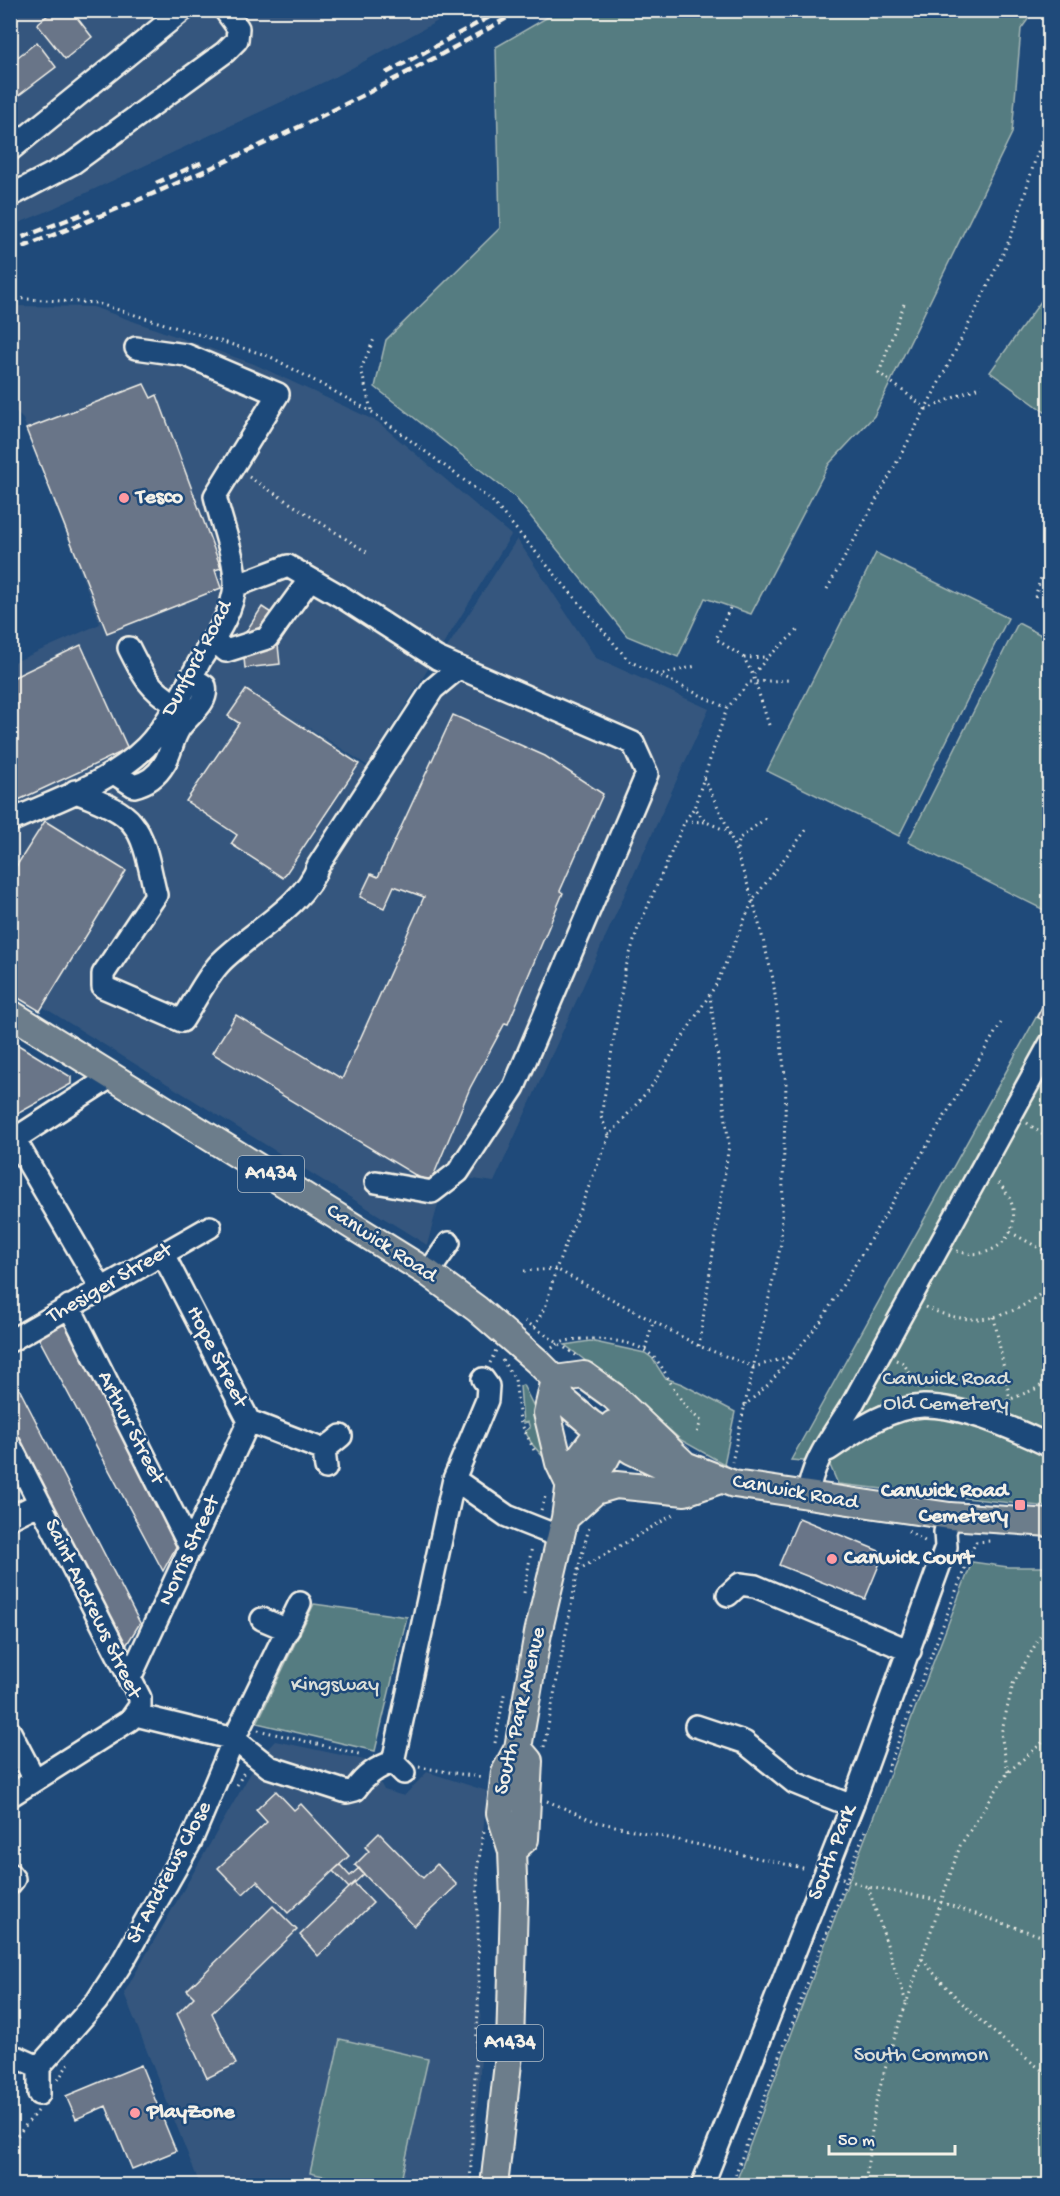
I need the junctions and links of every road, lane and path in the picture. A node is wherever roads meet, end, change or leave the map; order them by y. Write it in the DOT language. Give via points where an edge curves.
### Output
graph roads {
  1 [pos="183,10"];
  2 [pos="225,10"];
  3 [pos="1050,125"];
  4 [pos="10,150"];
  5 [pos="10,196"];
  6 [pos="10,298"];
  7 [pos="904,304"];
  8 [pos="374,339"];
  9 [pos="136,348"];
  10 [pos="981,386"];
  11 [pos="927,409"];
  12 [pos="372,412"];
  13 [pos="233,467"];
  14 [pos="1050,547"];
  15 [pos="368,553"];
  16 [pos="310,579"];
  17 [pos="235,586"];
  18 [pos="827,589"];
  19 [pos="1035,597"];
  20 [pos="730,608"];
  21 [pos="798,630"];
  22 [pos="213,639"];
  23 [pos="129,648"];
  24 [pos="768,657"];
  25 [pos="744,658"];
  26 [pos="696,666"];
  27 [pos="459,668"];
  28 [pos="661,675"];
  29 [pos="753,675"];
  30 [pos="191,677"];
  31 [pos="756,680"];
  32 [pos="789,680"];
  33 [pos="175,704"];
  34 [pos="727,708"];
  35 [pos="769,725"];
  36 [pos="114,773"];
  37 [pos="704,778"];
  38 [pos="75,791"];
  39 [pos="694,808"];
  40 [pos="766,818"];
  41 [pos="10,820"];
  42 [pos="685,821"];
  43 [pos="706,822"];
  44 [pos="806,830"];
  45 [pos="731,838"];
  46 [pos="737,851"];
  47 [pos="753,900"];
  48 [pos="709,994"];
  49 [pos="10,1013"];
  50 [pos="1001,1023"];
  51 [pos="1050,1044"];
  52 [pos="112,1076"];
  53 [pos="1011,1114"];
  54 [pos="609,1136"];
  55 [pos="1050,1140"];
  56 [pos="13,1141"];
  57 [pos="981,1171"];
  58 [pos="376,1182"];
  59 [pos="210,1227"];
  60 [pos="1010,1232"];
  61 [pos="450,1243"];
  62 [pos="941,1243"];
  63 [pos="163,1254"];
  64 [pos="1050,1254"];
  65 [pos="556,1269"];
  66 [pos="524,1270"];
  67 [pos="428,1273"];
  68 [pos="1050,1286"];
  69 [pos="100,1288"];
  70 [pos="909,1300"];
  71 [pos="69,1306"];
  72 [pos="994,1317"];
  73 [pos="653,1322"];
  74 [pos="534,1327"];
  75 [pos="10,1341"];
  76 [pos="699,1346"];
  77 [pos="645,1349"];
  78 [pos="881,1352"];
  79 [pos="493,1353"];
  80 [pos="793,1355"];
  81 [pos="586,1363"];
  82 [pos="754,1367"];
  83 [pos="555,1378"];
  84 [pos="1050,1378"];
  85 [pos="483,1379"];
  86 [pos="1010,1400"];
  87 [pos="853,1403"];
  88 [pos="1000,1403"];
  89 [pos="923,1406"];
  90 [pos="744,1407"];
  91 [pos="249,1421"];
  92 [pos="872,1423"];
  93 [pos="650,1433"];
  94 [pos="697,1433"];
  95 [pos="611,1434"];
  96 [pos="341,1436"];
  97 [pos="10,1445"];
  98 [pos="1050,1446"];
  99 [pos="538,1455"];
  100 [pos="820,1455"];
  101 [pos="685,1465"];
  102 [pos="725,1475"];
  103 [pos="454,1479"];
  104 [pos="559,1489"];
  105 [pos="807,1496"];
  106 [pos="40,1503"];
  107 [pos="673,1515"];
  108 [pos="950,1516"];
  109 [pos="10,1518"];
  110 [pos="592,1519"];
  111 [pos="1050,1523"];
  112 [pos="536,1527"];
  113 [pos="563,1527"];
  114 [pos="898,1529"];
  115 [pos="922,1541"];
  116 [pos="992,1541"];
  117 [pos="191,1549"];
  118 [pos="960,1550"];
  119 [pos="971,1552"];
  120 [pos="578,1570"];
  121 [pos="728,1594"];
  122 [pos="522,1601"];
  123 [pos="300,1604"];
  124 [pos="262,1618"];
  125 [pos="1050,1619"];
  126 [pos="288,1630"];
  127 [pos="910,1651"];
  128 [pos="129,1680"];
  129 [pos="507,1681"];
  130 [pos="136,1714"];
  131 [pos="696,1726"];
  132 [pos="10,1732"];
  133 [pos="1050,1736"];
  134 [pos="234,1739"];
  135 [pos="506,1747"];
  136 [pos="543,1757"];
  137 [pos="1008,1772"];
  138 [pos="35,1780"];
  139 [pos="883,1780"];
  140 [pos="10,1796"];
  141 [pos="541,1797"];
  142 [pos="852,1806"];
  143 [pos="867,1824"];
  144 [pos="484,1827"];
  145 [pos="815,1871"];
  146 [pos="10,1874"];
  147 [pos="846,1880"];
  148 [pos="10,1884"];
  149 [pos="868,1887"];
  150 [pos="942,1903"];
  151 [pos="1050,1940"];
  152 [pos="922,1959"];
  153 [pos="906,2003"];
  154 [pos="20,2058"];
  155 [pos="39,2067"];
  156 [pos="1050,2076"];
  157 [pos="39,2094"];
  158 [pos="470,2186"];
  159 [pos="494,2186"];
  160 [pos="702,2186"];
  161 [pos="731,2186"];
  162 [pos="865,2186"];
  1 -- 4 [label="street"];
  2 -- 5 [label="street" via="238,28 237,40 225,52 73,163"];
  3 -- 11 [label="path" via="1036,151 1008,242"];
  6 -- 12 [label="path" via="96,303 269,356"];
  7 -- 11 [label="path" via="879,373"];
  8 -- 12 [label="path" via="362,369"];
  9 -- 13 [label="street, Dunford Road" via="186,355 278,394"];
  10 -- 11 [label="path"];
  11 -- 18 [label="path"];
  12 -- 28 [label="path" via="492,501 629,662"];
  13 -- 15 [label="path"];
  13 -- 17 [label="street, Dunford Road" via="215,496"];
  14 -- 19 [label="path"];
  16 -- 17 [label="street" via="288,566"];
  16 -- 22 [label="street" via="267,638 226,651"];
  16 -- 27 [label="street"];
  17 -- 22 [label="street, Dunford Road"];
  20 -- 25 [label="path" via="716,639"];
  21 -- 24 [label="path"];
  22 -- 30 [label="street, Dunford Road"];
  23 -- 33 [label="street" via="158,694"];
  24 -- 25 [label="path"];
  24 -- 29 [label="path"];
  25 -- 29 [label="path"];
  26 -- 28 [label="path"];
  27 -- 38 [label="street" via="433,689 402,734 318,866 314,879 218,966 183,1021 103,987 102,974 156,895 133,824 117,810"];
  27 -- 58 [label="street" via="633,743 647,774 514,1087 458,1172 432,1192"];
  28 -- 34 [label="path"];
  29 -- 31 [label="path"];
  30 -- 33 [label="street, Dunford Road"];
  30 -- 36 [label="street" via="205,686 206,693 180,728 164,765 147,783 134,786"];
  31 -- 32 [label="path"];
  31 -- 34 [label="path"];
  31 -- 35 [label="path"];
  33 -- 36 [label="street, Dunford Road" via="146,747"];
  34 -- 37 [label="path"];
  36 -- 38 [label="street, Dunford Road"];
  37 -- 39 [label="path"];
  37 -- 45 [label="path"];
  38 -- 41 [label="street, Dunford Road"];
  39 -- 42 [label="path"];
  39 -- 43 [label="path"];
  40 -- 46 [label="path" via="740,838"];
  42 -- 43 [label="path"];
  42 -- 54 [label="path" via="637,931 625,970 601,1117"];
  43 -- 45 [label="path" via="725,830"];
  44 -- 47 [label="path"];
  45 -- 46 [label="path"];
  46 -- 47 [label="path"];
  47 -- 48 [label="path"];
  47 -- 82 [label="path" via="773,979 786,1084 781,1245"];
  48 -- 54 [label="path" via="651,1087"];
  48 -- 76 [label="path" via="729,1145"];
  49 -- 52 [label="main road, Canwick Road / A1434"];
  50 -- 80 [label="path" via="821,1321"];
  51 -- 53 [label="street"];
  52 -- 56 [label="street"];
  52 -- 67 [label="main road, Canwick Road / A1434"];
  53 -- 55 [label="path"];
  53 -- 57 [label="street"];
  54 -- 65 [label="path"];
  56 -- 69 [label="street"];
  57 -- 60 [label="path" via="1009,1193 1015,1221"];
  57 -- 62 [label="street"];
  59 -- 63 [label="street, Thesiger Street"];
  60 -- 62 [label="path" via="987,1252 968,1254"];
  60 -- 64 [label="path"];
  61 -- 67 [label="street"];
  62 -- 70 [label="street"];
  63 -- 69 [label="street, Thesiger Street"];
  63 -- 91 [label="street, Hope Street"];
  65 -- 66 [label="path"];
  65 -- 73 [label="path"];
  65 -- 74 [label="path" via="546,1305"];
  67 -- 83 [label="main road, Canwick Road / A1434" via="477,1309"];
  68 -- 72 [label="path" via="1011,1313"];
  69 -- 71 [label="street, Thesiger Street"];
  70 -- 72 [label="path" via="941,1315"];
  70 -- 78 [label="street"];
  71 -- 75 [label="street, Thesiger Street"];
  71 -- 117 [label="street, Arthur Street"];
  72 -- 86 [label="path"];
  73 -- 76 [label="path"];
  73 -- 77 [label="path"];
  76 -- 82 [label="path"];
  77 -- 81 [label="path" via="622,1340 559,1342"];
  77 -- 94 [label="path" via="656,1357 690,1412 701,1421"];
  78 -- 87 [label="street"];
  78 -- 89 [label="path" via="903,1363 919,1384"];
  79 -- 99 [label="path" via="515,1378 523,1431"];
  80 -- 82 [label="path"];
  80 -- 90 [label="path"];
  82 -- 90 [label="path"];
  83 -- 93 [label="main road, Canwick Road" via="584,1376 613,1396"];
  83 -- 95 [label="main road, Canwick Road" via="562,1399"];
  83 -- 104 [label="main road" via="547,1413 560,1462"];
  84 -- 86 [label="path"];
  85 -- 103 [label="street" via="488,1386 487,1400"];
  86 -- 88 [label="path"];
  87 -- 92 [label="street"];
  87 -- 100 [label="street"];
  89 -- 92 [label="street" via="900,1410"];
  89 -- 98 [label="street" via="960,1411"];
  90 -- 102 [label="path"];
  91 -- 96 [label="street, Hope Street" via="325,1459"];
  91 -- 117 [label="street, Norris Street"];
  92 -- 100 [label="street"];
  93 -- 95 [label="main road"];
  93 -- 101 [label="main road, Canwick Road"];
  95 -- 101 [label="main road, Canwick Road" via="660,1464 675,1469"];
  95 -- 104 [label="main road, South Park Avenue" via="590,1439"];
  97 -- 106 [label="street, Saint Andrews Street"];
  100 -- 105 [label="street" via="811,1473"];
  101 -- 102 [label="main road, Canwick Road"];
  102 -- 105 [label="main road, Canwick Road"];
  102 -- 113 [label="main road" via="686,1492 616,1485 595,1491"];
  103 -- 112 [label="street" via="507,1515"];
  103 -- 134 [label="street" via="392,1767 362,1779 355,1790 347,1792 269,1767"];
  104 -- 112 [label="path"];
  104 -- 113 [label="main road, South Park Avenue / A1434"];
  105 -- 108 [label="main road, Canwick Road"];
  106 -- 109 [label="street"];
  106 -- 128 [label="street, Saint Andrews Street"];
  107 -- 120 [label="path"];
  108 -- 111 [label="main road, Canwick Road"];
  108 -- 127 [label="street, South Park" via="946,1547"];
  110 -- 120 [label="path"];
  112 -- 113 [label="street"];
  112 -- 122 [label="path"];
  113 -- 135 [label="main road, South Park Avenue / A1434" via="536,1644"];
  114 -- 115 [label="path" via="909,1531"];
  116 -- 119 [label="path" via="976,1542"];
  117 -- 128 [label="street, Norris Street"];
  118 -- 119 [label="path"];
  119 -- 139 [label="path"];
  120 -- 136 [label="path"];
  121 -- 127 [label="street" via="740,1584 755,1586"];
  123 -- 126 [label="street, St Andrews Close"];
  124 -- 126 [label="street"];
  125 -- 137 [label="path" via="1013,1684 1001,1734"];
  126 -- 134 [label="street, St Andrews Close"];
  127 -- 142 [label="street, South Park"];
  128 -- 130 [label="street, Saint Andrews Street" via="140,1698"];
  129 -- 135 [label="path"];
  130 -- 134 [label="street, Saint Andrews Street"];
  130 -- 138 [label="street"];
  131 -- 142 [label="street" via="744,1742 795,1783"];
  132 -- 138 [label="street"];
  133 -- 137 [label="path"];
  134 -- 155 [label="street, St Andrews Close" via="191,1842 123,1961 98,2001"];
  135 -- 159 [label="main road, South Park Avenue / A1434" via="500,1813 512,1851 514,1901 510,2046"];
  137 -- 150 [label="path" via="960,1846"];
  138 -- 140 [label="street"];
  141 -- 145 [label="path" via="597,1822"];
  142 -- 160 [label="street, South Park"];
  143 -- 147 [label="path"];
  144 -- 158 [label="path" via="477,1870 479,1985"];
  146 -- 148 [label="street" via="14,1879"];
  147 -- 149 [label="path"];
  147 -- 161 [label="path"];
  149 -- 150 [label="path"];
  149 -- 153 [label="path"];
  150 -- 151 [label="path"];
  150 -- 152 [label="path"];
  152 -- 153 [label="path"];
  152 -- 156 [label="path" via="947,1990 990,2031"];
  153 -- 162 [label="path" via="875,2106"];
  154 -- 155 [label="street"];
  155 -- 157 [label="street"];
}
